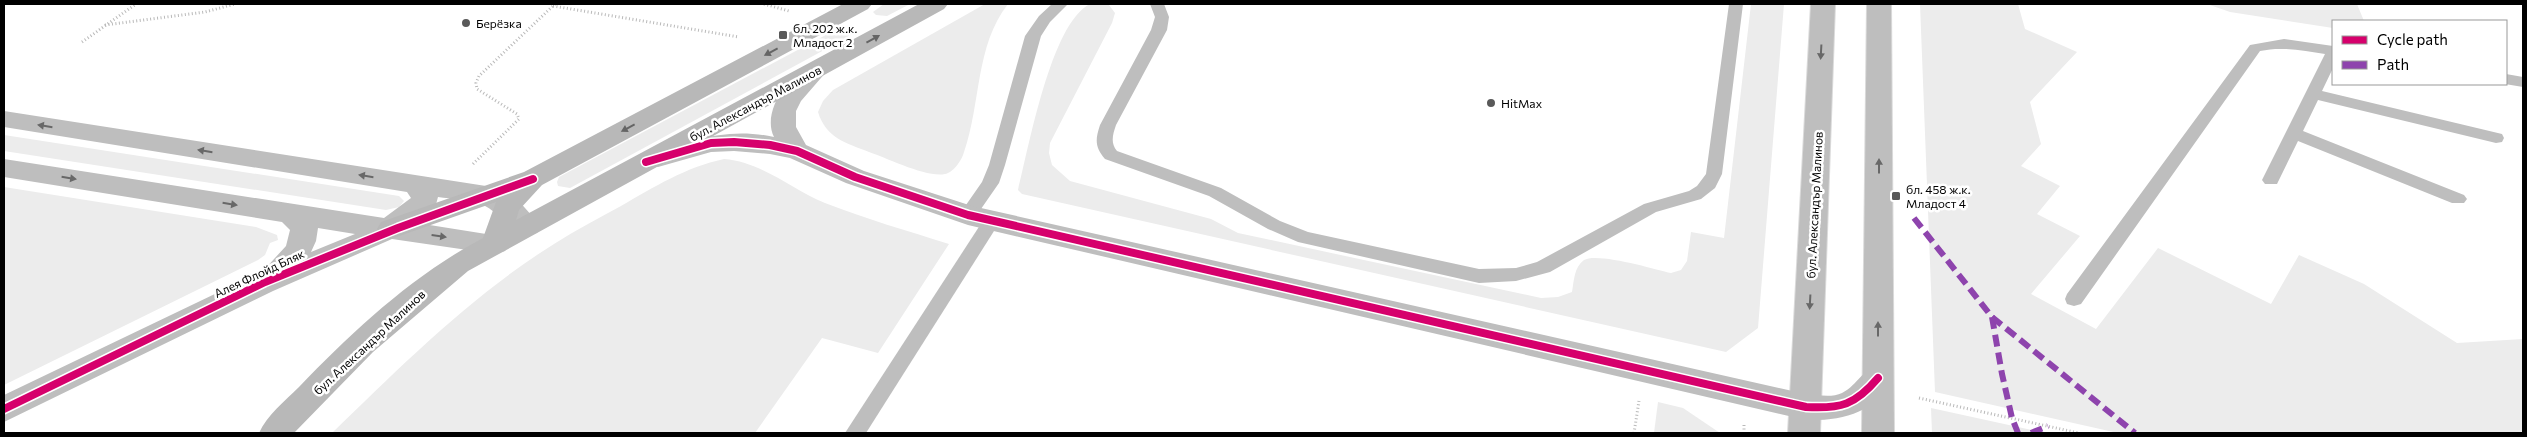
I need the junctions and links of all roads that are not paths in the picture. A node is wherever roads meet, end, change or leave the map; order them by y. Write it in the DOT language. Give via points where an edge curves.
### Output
graph roads {
  1 [pos="860,4"];
  2 [pos="936,4"];
  3 [pos="1061,4"];
  4 [pos="1156,4"];
  5 [pos="1736,4"];
  6 [pos="1823,4"];
  7 [pos="1879,4"];
  8 [pos="2332,52"];
  9 [pos="2332,54"];
  10 [pos="815,71"];
  11 [pos="2507,79"];
  12 [pos="2523,82"];
  13 [pos="2313,94"];
  14 [pos="4,119"];
  15 [pos="2294,133"];
  16 [pos="2496,138"];
  17 [pos="797,151"];
  18 [pos="646,162"];
  19 [pos="4,168"];
  20 [pos="533,179"];
  21 [pos="2271,180"];
  22 [pos="414,183"];
  23 [pos="584,195"];
  24 [pos="2458,199"];
  25 [pos="496,201"];
  26 [pos="290,213"];
  27 [pos="980,218"];
  28 [pos="527,226"];
  29 [pos="391,229"];
  30 [pos="495,244"];
  31 [pos="263,283"];
  32 [pos="2074,299"];
  33 [pos="1878,378"];
  34 [pos="4,409"];
  35 [pos="1805,420"];
  36 [pos="275,433"];
  37 [pos="855,433"];
  38 [pos="1878,433"];
  1 -- 20 [label="street, one-way"];
  10 -- 2 [label="street, бул. Александър Малинов, one-way"];
  3 -- 27 [label="lane" via="1044,19 1033,36"];
  4 -- 5 [label="lane" via="1162,17 1159,30 1104,138 1105,148 1111,155 1215,192 1304,238 1479,276 1529,272 1650,208 1698,195 1709,186 1714,174"];
  6 -- 35 [label="street, бул. Александър Малинов, one-way"];
  33 -- 7 [label="street, one-way"];
  8 -- 32 [label="lane" via="2287,44 2265,44 2254,48"];
  9 -- 13 [label="lane"];
  10 -- 17 [label="street" via="798,87 783,116 782,126"];
  10 -- 18 [label="street, бул. Александър Малинов"];
  11 -- 12 [label="lane"];
  13 -- 15 [label="lane"];
  13 -- 16 [label="lane"];
  22 -- 14 [label="street, one-way"];
  15 -- 21 [label="lane"];
  15 -- 24 [label="lane"];
  17 -- 18 [label="street" via="755,143 711,143"];
  17 -- 27 [label="street" via="855,177"];
  18 -- 23 [label="street, бул. Александър Малинов"];
  19 -- 26 [label="street, one-way"];
  20 -- 23 [label="street" via="550,194 565,198"];
  20 -- 25 [label="street"];
  22 -- 25 [label="street"];
  22 -- 29 [label="street, Алея Флойд Бляк" via="424,191 424,201 413,214"];
  23 -- 28 [label="street, бул. Александър Малинов"];
  25 -- 28 [label="street"];
  25 -- 29 [label="street, Алея Флойд Бляк"];
  25 -- 30 [label="street"];
  26 -- 29 [label="street"];
  26 -- 31 [label="street" via="304,227 304,240 285,266"];
  27 -- 35 [label="street"];
  27 -- 37 [label="lane"];
  28 -- 30 [label="street, бул. Александър Малинов"];
  29 -- 30 [label="street, one-way"];
  29 -- 31 [label="street, Алея Флойд Бляк"];
  30 -- 36 [label="street, бул. Александър Малинов" via="458,264 429,286 372,336"];
  31 -- 34 [label="street, Алея Флойд Бляк"];
  33 -- 35 [label="street" via="1864,396 1849,405 1830,408"];
  33 -- 38 [label="street"];
}
